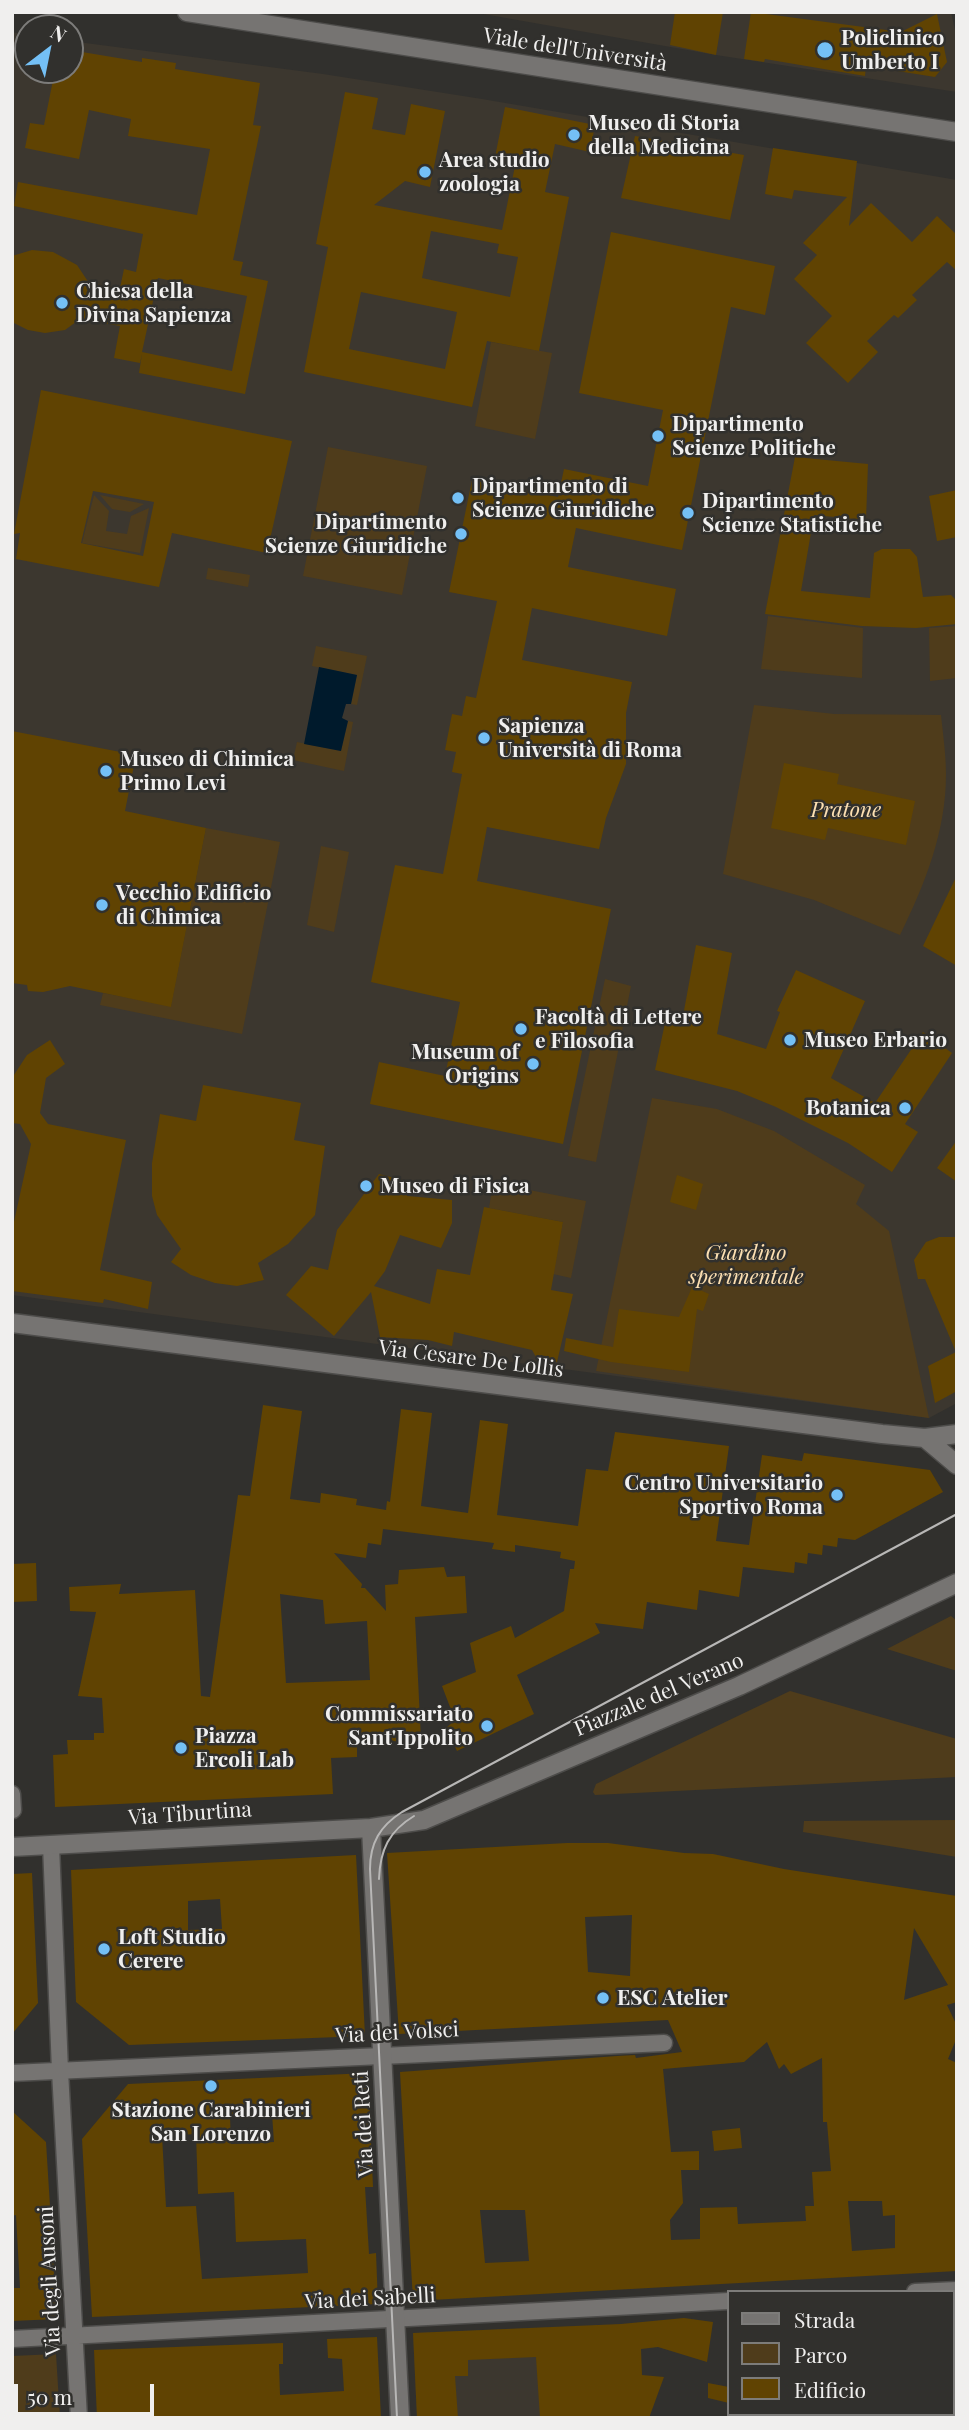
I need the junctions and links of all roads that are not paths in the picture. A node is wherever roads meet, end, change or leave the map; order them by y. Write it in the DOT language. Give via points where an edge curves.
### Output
graph roads {
  1 [pos="187,12"];
  2 [pos="957,132"];
  3 [pos="12,1324"];
  4 [pos="957,1434"];
  5 [pos="925,1438"];
  6 [pos="957,1465"];
  7 [pos="957,1583"];
  8 [pos="12,1794"];
  9 [pos="13,1810"];
  10 [pos="371,1828"];
  11 [pos="51,1845"];
  12 [pos="12,1847"];
  13 [pos="664,2043"];
  14 [pos="383,2055"];
  15 [pos="60,2071"];
  16 [pos="12,2073"];
  17 [pos="727,2301"];
  18 [pos="396,2319"];
  19 [pos="75,2336"];
  20 [pos="12,2339"];
  21 [pos="79,2418"];
  22 [pos="401,2418"];
  1 -- 2 [label="main road, Viale dell'Università"];
  3 -- 5 [label="main road, Via Cesare De Lollis"];
  4 -- 5 [label="main road"];
  5 -- 6 [label="main road"];
  7 -- 10 [label="main road, Piazzale del Verano" via="773,1670 441,1814"];
  8 -- 9 [label="street"];
  10 -- 11 [label="main road, Via Tiburtina"];
  10 -- 14 [label="main road, Via dei Reti"];
  11 -- 12 [label="main road, Via Tiburtina"];
  11 -- 15 [label="street, Via degli Ausoni"];
  13 -- 14 [label="street, Via dei Volsci"];
  14 -- 15 [label="street, Via dei Volsci"];
  14 -- 18 [label="main road, Via dei Reti"];
  15 -- 16 [label="street, Via dei Volsci"];
  15 -- 19 [label="street, Via degli Ausoni"];
  17 -- 18 [label="street, Via dei Sabelli"];
  18 -- 19 [label="street, Via dei Sabelli"];
  18 -- 22 [label="main road, Via dei Reti"];
  19 -- 20 [label="street, Via dei Sabelli"];
  19 -- 21 [label="street, Via degli Ausoni"];
}
